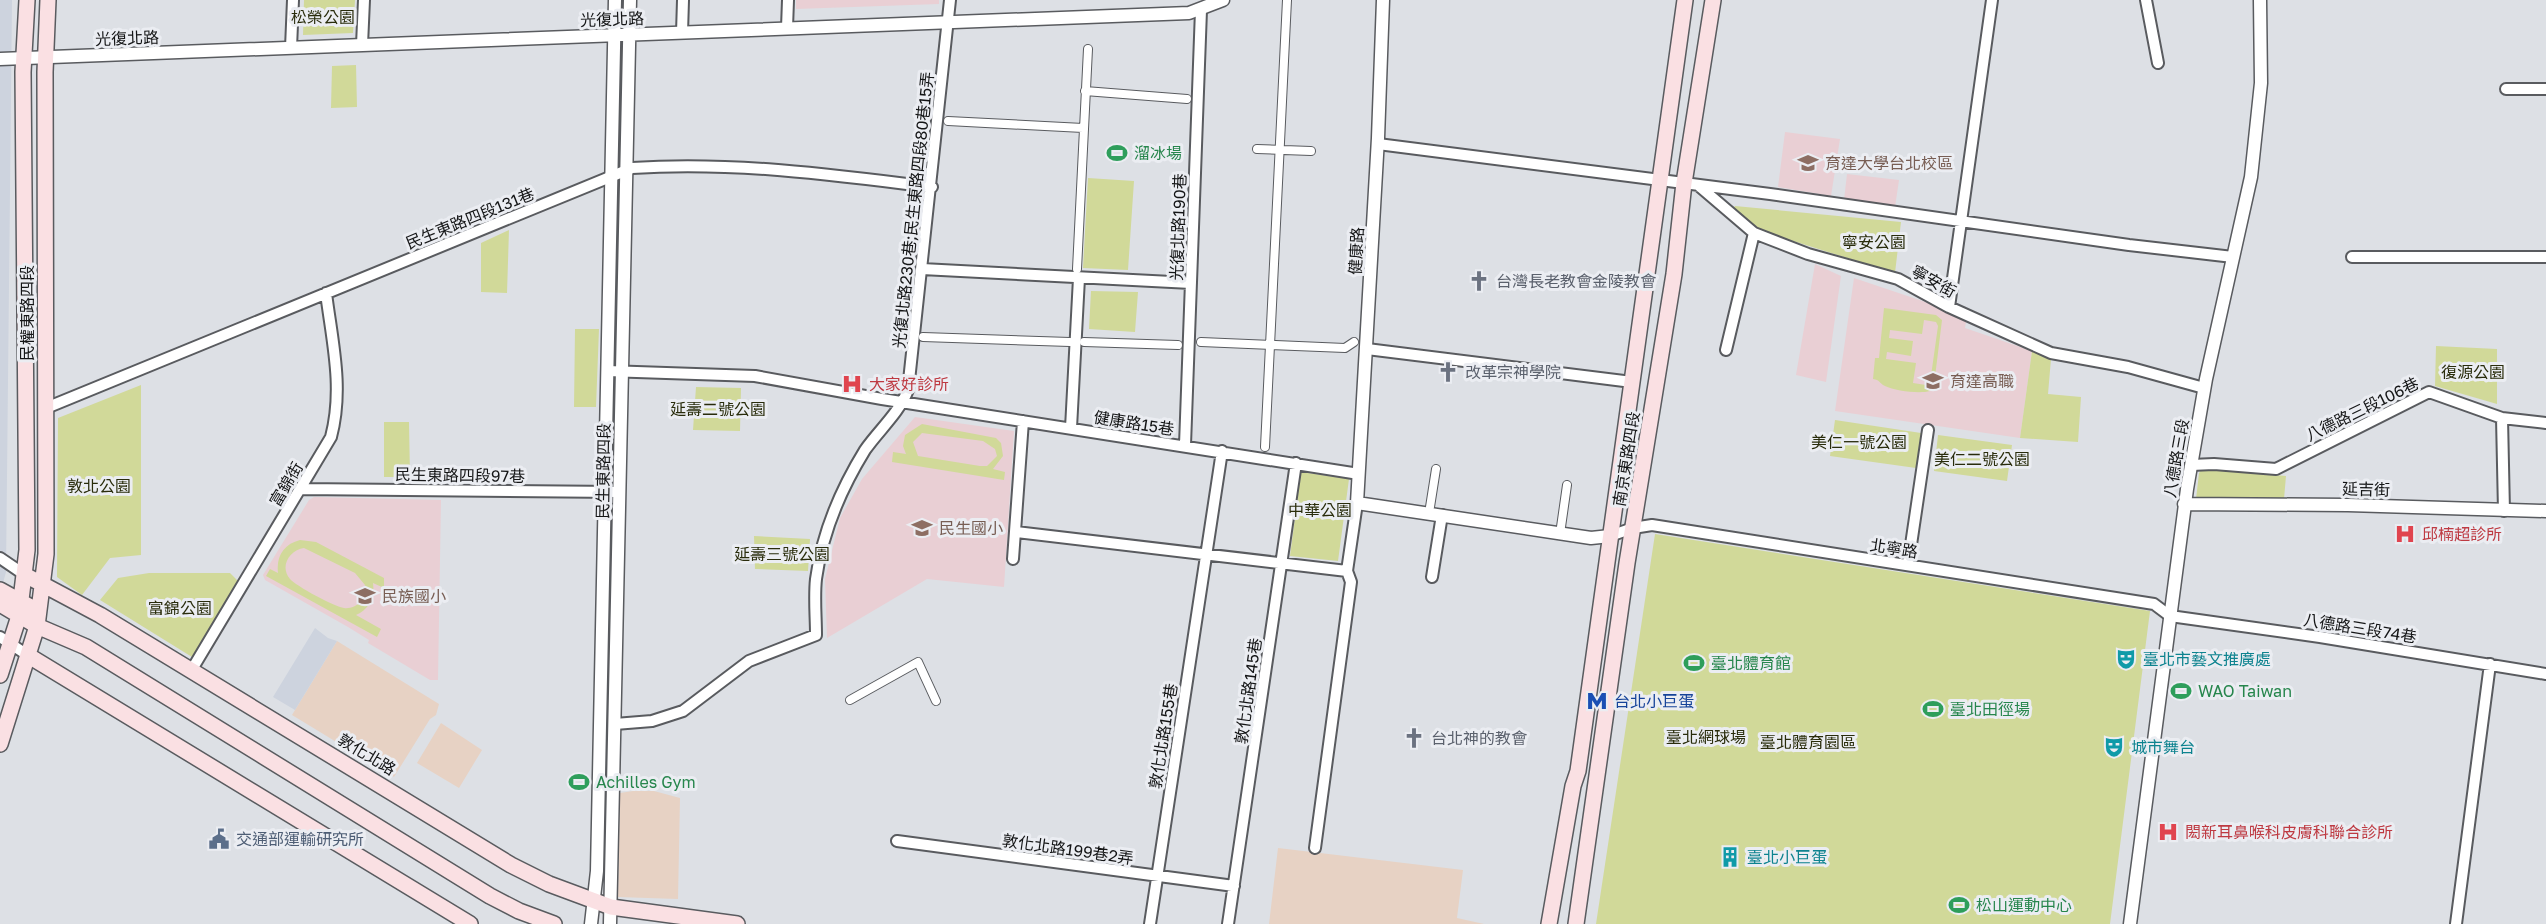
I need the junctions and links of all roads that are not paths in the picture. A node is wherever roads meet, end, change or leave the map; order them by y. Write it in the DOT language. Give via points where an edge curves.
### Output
graph roads {
  1 [pos="27,0"];
  2 [pos="48,0"];
  3 [pos="293,0"];
  4 [pos="364,0"];
  5 [pos="615,0"];
  6 [pos="630,0"];
  7 [pos="683,0"];
  8 [pos="788,0"];
  9 [pos="951,0"];
  10 [pos="1223,0"];
  11 [pos="1287,0"];
  12 [pos="1383,0"];
  13 [pos="1685,0"];
  14 [pos="1713,0"];
  15 [pos="1992,0"];
  16 [pos="2146,0"];
  17 [pos="2260,0"];
  18 [pos="1201,10"];
  19 [pos="950,20"];
  20 [pos="787,28"];
  21 [pos="682,33"];
  22 [pos="628,35"];
  23 [pos="614,36"];
  24 [pos="362,45"];
  25 [pos="291,48"];
  26 [pos="1088,49"];
  27 [pos="45,57"];
  28 [pos="24,58"];
  29 [pos="0,59"];
  30 [pos="2158,63"];
  31 [pos="2506,89"];
  32 [pos="2546,89"];
  33 [pos="1085,91"];
  34 [pos="1187,99"];
  35 [pos="948,121"];
  36 [pos="1083,128"];
  37 [pos="1378,144"];
  38 [pos="1257,149"];
  39 [pos="1280,150"];
  40 [pos="1311,151"];
  41 [pos="626,171"];
  42 [pos="611,177"];
  43 [pos="1660,180"];
  44 [pos="1691,184"];
  45 [pos="932,187"];
  46 [pos="1960,222"];
  47 [pos="1754,233"];
  48 [pos="2233,257"];
  49 [pos="2352,257"];
  50 [pos="2546,257"];
  51 [pos="922,269"];
  52 [pos="1078,273"];
  53 [pos="1191,283"];
  54 [pos="326,293"];
  55 [pos="1949,307"];
  56 [pos="923,337"];
  57 [pos="1070,342"];
  58 [pos="1084,342"];
  59 [pos="1201,342"];
  60 [pos="1354,342"];
  61 [pos="1270,344"];
  62 [pos="1178,345"];
  63 [pos="1367,349"];
  64 [pos="1726,350"];
  65 [pos="607,371"];
  66 [pos="621,372"];
  67 [pos="1632,382"];
  68 [pos="2204,388"];
  69 [pos="903,402"];
  70 [pos="46,408"];
  71 [pos="2502,418"];
  72 [pos="1023,421"];
  73 [pos="2546,423"];
  74 [pos="1071,428"];
  75 [pos="1928,430"];
  76 [pos="1185,446"];
  77 [pos="1265,447"];
  78 [pos="1221,451"];
  79 [pos="1296,462"];
  80 [pos="2191,465"];
  81 [pos="1436,469"];
  82 [pos="1359,474"];
  83 [pos="1568,485"];
  84 [pos="301,489"];
  85 [pos="604,492"];
  86 [pos="619,492"];
  87 [pos="1357,503"];
  88 [pos="2184,504"];
  89 [pos="1430,507"];
  90 [pos="2504,511"];
  91 [pos="2546,511"];
  92 [pos="1442,515"];
  93 [pos="1561,527"];
  94 [pos="1633,528"];
  95 [pos="1016,532"];
  96 [pos="1610,536"];
  97 [pos="1207,553"];
  98 [pos="0,558"];
  99 [pos="1013,559"];
  100 [pos="1281,563"];
  101 [pos="1908,565"];
  102 [pos="1347,571"];
  103 [pos="25,575"];
  104 [pos="1432,577"];
  105 [pos="43,584"];
  106 [pos="0,590"];
  107 [pos="0,604"];
  108 [pos="20,609"];
  109 [pos="2170,616"];
  110 [pos="38,619"];
  111 [pos="5,641"];
  112 [pos="28,656"];
  113 [pos="2490,664"];
  114 [pos="191,671"];
  115 [pos="2546,674"];
  116 [pos="0,675"];
  117 [pos="850,700"];
  118 [pos="936,701"];
  119 [pos="615,724"];
  120 [pos="0,744"];
  121 [pos="897,841"];
  122 [pos="1315,848"];
  123 [pos="1156,876"];
  124 [pos="1234,886"];
  125 [pos="594,902"];
  126 [pos="610,907"];
  127 [pos="2456,922"];
  128 [pos="468,924"];
  129 [pos="554,924"];
  130 [pos="591,924"];
  131 [pos="610,924"];
  132 [pos="737,924"];
  133 [pos="1150,924"];
  134 [pos="1228,924"];
  135 [pos="1549,924"];
  136 [pos="1576,924"];
  137 [pos="2130,924"];
  1 -- 28 [label="main road, 民權東路四段"];
  2 -- 27 [label="main road, 民權東路四段"];
  3 -- 25 [label="street"];
  4 -- 24 [label="street"];
  5 -- 23 [label="street, 民生東路四段"];
  6 -- 22 [label="street, 民生東路四段"];
  7 -- 21 [label="street"];
  8 -- 20 [label="street"];
  9 -- 19 [label="street, 光復北路230巷;民生東路四段80巷15弄"];
  10 -- 18 [label="street, 光復北路"];
  11 -- 39 [label="street"];
  12 -- 37 [label="street, 健康路"];
  13 -- 43 [label="main road, 南京東路四段"];
  14 -- 44 [label="main road, 南京東路四段"];
  15 -- 46 [label="street"];
  16 -- 30 [label="street"];
  17 -- 48 [label="street, 八德路三段" via="2261,83 2250,177"];
  18 -- 19 [label="street, 光復北路"];
  18 -- 53 [label="street, 光復北路190巷"];
  19 -- 20 [label="street, 光復北路"];
  19 -- 45 [label="street, 光復北路230巷;民生東路四段80巷15弄"];
  20 -- 21 [label="street, 光復北路"];
  21 -- 22 [label="street, 光復北路"];
  22 -- 23 [label="street, 光復北路"];
  22 -- 41 [label="street, 民生東路四段"];
  23 -- 24 [label="street, 光復北路"];
  23 -- 42 [label="street, 民生東路四段"];
  24 -- 25 [label="street, 光復北路"];
  25 -- 27 [label="street, 光復北路"];
  26 -- 33 [label="street"];
  27 -- 28 [label="street, 光復北路"];
  27 -- 70 [label="main road, 民權東路四段"];
  28 -- 29 [label="street, 光復北路"];
  28 -- 103 [label="main road, 民權東路四段"];
  31 -- 32 [label="street"];
  33 -- 34 [label="street"];
  33 -- 36 [label="street"];
  35 -- 36 [label="street"];
  36 -- 52 [label="street"];
  37 -- 43 [label="street"];
  37 -- 63 [label="street, 健康路"];
  38 -- 39 [label="street"];
  39 -- 40 [label="street"];
  39 -- 61 [label="street"];
  41 -- 42 [label="street, 民生東路四段131巷"];
  41 -- 45 [label="street, 民生東路四段131巷" via="693,165 750,167"];
  41 -- 66 [label="street, 民生東路四段"];
  42 -- 54 [label="street, 民生東路四段131巷"];
  42 -- 65 [label="street, 民生東路四段"];
  43 -- 44 [label="street"];
  43 -- 67 [label="main road, 南京東路四段"];
  44 -- 46 [label="street"];
  44 -- 47 [label="street, 寧安街"];
  44 -- 94 [label="main road, 南京東路四段"];
  45 -- 51 [label="street, 光復北路230巷;民生東路四段80巷15弄"];
  46 -- 48 [label="street"];
  46 -- 55 [label="street"];
  47 -- 55 [label="street, 寧安街" via="1808,254 1898,279"];
  47 -- 64 [label="street"];
  48 -- 68 [label="street, 八德路三段"];
  49 -- 50 [label="street"];
  51 -- 52 [label="street"];
  51 -- 69 [label="street, 光復北路230巷;民生東路四段80巷15弄" via="908,390"];
  52 -- 53 [label="street"];
  52 -- 74 [label="street"];
  53 -- 76 [label="street, 光復北路190巷"];
  54 -- 70 [label="street, 民生東路四段131巷"];
  54 -- 84 [label="street, 富錦街" via="338,401 331,437"];
  55 -- 68 [label="street, 寧安街" via="2051,353"];
  56 -- 57 [label="street"];
  58 -- 62 [label="street"];
  59 -- 61 [label="street"];
  60 -- 61 [label="street" via="1345,348"];
  61 -- 77 [label="street"];
  63 -- 67 [label="street"];
  63 -- 82 [label="street, 健康路"];
  65 -- 66 [label="street, 健康路15巷"];
  65 -- 85 [label="street, 民生東路四段"];
  66 -- 69 [label="street, 健康路15巷" via="756,376"];
  66 -- 86 [label="street, 民生東路四段"];
  67 -- 96 [label="main road, 南京東路四段"];
  68 -- 80 [label="street, 八德路三段"];
  69 -- 72 [label="street, 健康路15巷"];
  69 -- 119 [label="street" via="866,449 828,527 816,580 816,634 749,661 683,711 652,721"];
  70 -- 105 [label="main road, 民權東路四段"];
  71 -- 73 [label="street, 八德路三段106巷"];
  71 -- 80 [label="street, 八德路三段106巷" via="2429,392 2276,469"];
  71 -- 90 [label="street"];
  72 -- 74 [label="street, 健康路15巷"];
  72 -- 95 [label="street"];
  74 -- 76 [label="street, 健康路15巷"];
  75 -- 101 [label="street"];
  76 -- 78 [label="street, 健康路15巷"];
  78 -- 79 [label="street, 健康路15巷"];
  78 -- 97 [label="street, 敦化北路155巷"];
  79 -- 82 [label="street, 健康路15巷"];
  79 -- 100 [label="street, 敦化北路145巷"];
  80 -- 88 [label="street, 八德路三段"];
  81 -- 89 [label="street"];
  82 -- 87 [label="street, 健康路"];
  83 -- 93 [label="street"];
  84 -- 85 [label="street, 民生東路四段97巷"];
  84 -- 114 [label="street, 富錦街"];
  85 -- 86 [label="street, 民生東路四段97巷"];
  85 -- 125 [label="street, 民生東路四段"];
  86 -- 119 [label="street, 民生東路四段"];
  87 -- 92 [label="street"];
  87 -- 102 [label="street, 健康路"];
  88 -- 90 [label="street, 延吉街"];
  88 -- 109 [label="street, 八德路三段"];
  90 -- 91 [label="street, 延吉街"];
  92 -- 96 [label="street" via="1591,538"];
  92 -- 104 [label="street"];
  94 -- 96 [label="street, 北寧路"];
  94 -- 101 [label="street, 北寧路" via="1652,525"];
  94 -- 136 [label="main road, 南京東路四段"];
  95 -- 97 [label="street"];
  95 -- 99 [label="street"];
  96 -- 135 [label="main road, 南京東路四段" via="1578,771"];
  97 -- 100 [label="street"];
  97 -- 123 [label="street, 敦化北路155巷"];
  98 -- 103 [label="street, 敦化北路"];
  100 -- 102 [label="street"];
  100 -- 124 [label="street, 敦化北路145巷"];
  101 -- 109 [label="street, 北寧路" via="2154,604"];
  102 -- 122 [label="street, 健康路" via="1351,582"];
  103 -- 105 [label="main road, 敦化北路"];
  103 -- 108 [label="main road, 民權東路四段"];
  105 -- 110 [label="main road, 民權東路四段"];
  105 -- 114 [label="main road, 敦化北路"];
  106 -- 108 [label="main road"];
  107 -- 108 [label="main road"];
  108 -- 110 [label="main road"];
  108 -- 111 [label="main road, 民權東路四段"];
  109 -- 113 [label="street, 八德路三段74巷"];
  109 -- 137 [label="street, 八德路三段"];
  110 -- 112 [label="main road, 民權東路四段"];
  110 -- 129 [label="main road" via="490,896"];
  111 -- 112 [label="street"];
  111 -- 116 [label="main road, 民權東路四段"];
  112 -- 120 [label="main road, 民權東路四段"];
  112 -- 128 [label="main road"];
  113 -- 115 [label="street, 八德路三段74巷"];
  113 -- 127 [label="street"];
  114 -- 125 [label="main road, 敦化北路" via="512,865"];
  117 -- 118 [label="street" via="918,662"];
  119 -- 126 [label="street, 民生東路四段"];
  121 -- 123 [label="street, 敦化北路199巷2弄"];
  123 -- 124 [label="street, 敦化北路199巷2弄"];
  123 -- 133 [label="street, 敦化北路155巷"];
  124 -- 134 [label="street, 敦化北路145巷"];
  125 -- 126 [label="main road, 敦化北路"];
  125 -- 130 [label="street, 民生東路四段"];
  126 -- 131 [label="street, 民生東路四段"];
  126 -- 132 [label="main road, 敦化北路"];
}
